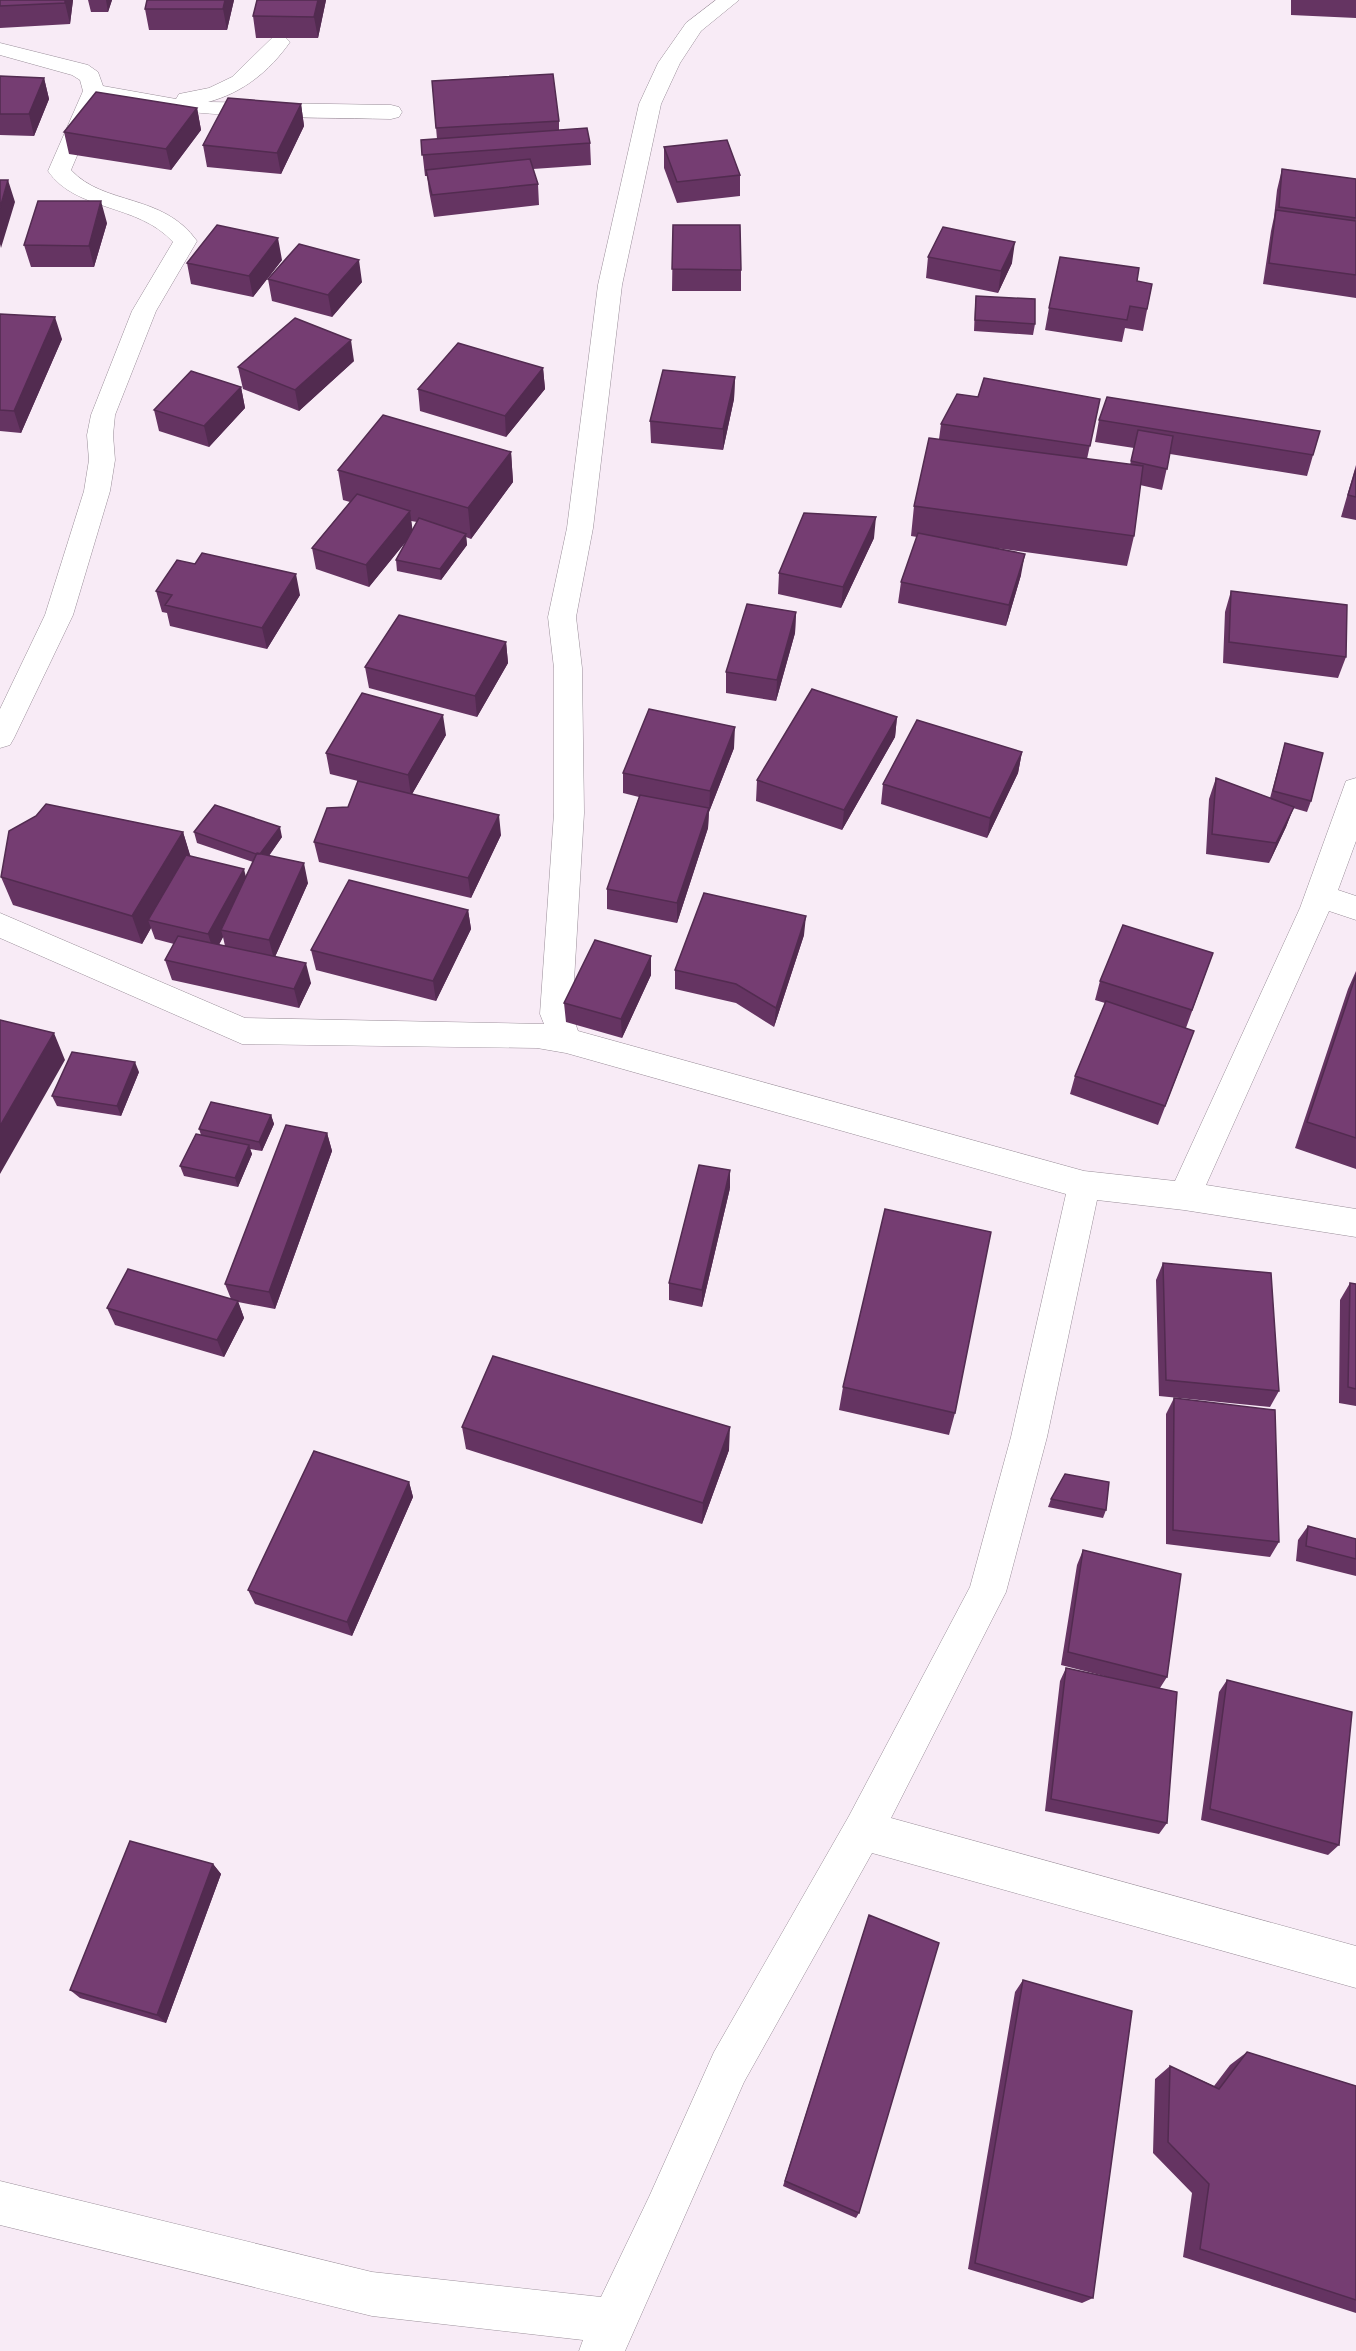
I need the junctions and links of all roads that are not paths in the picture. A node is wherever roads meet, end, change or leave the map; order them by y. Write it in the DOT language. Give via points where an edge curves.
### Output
graph roads {
  1 [pos="729,0"];
  2 [pos="279,42"];
  3 [pos="0,49"];
  4 [pos="94,91"];
  5 [pos="153,103"];
  6 [pos="392,112"];
  7 [pos="0,738"];
  8 [pos="1356,789"];
  9 [pos="1321,896"];
  10 [pos="1356,908"];
  11 [pos="0,925"];
  12 [pos="566,1040"];
  13 [pos="1084,1185"];
  14 [pos="1184,1196"];
  15 [pos="1356,1223"];
  16 [pos="863,1830"];
  17 [pos="1356,1967"];
  18 [pos="0,2203"];
  19 [pos="607,2336"];
  1 -- 12 [label="street" via="693,27 669,63 650,104 610,285 580,528 562,617 568,668 569,813 556,1014"];
  2 -- 5 [label="street" via="249,77 210,97"];
  3 -- 4 [label="street" via="80,70 90,77"];
  4 -- 5 [label="street"];
  4 -- 7 [label="street" via="59,171 75,186 121,201 176,228 185,241 144,311 103,415 97,491 59,615"];
  5 -- 6 [label="street" via="221,110"];
  8 -- 9 [label="street"];
  9 -- 10 [label="street"];
  9 -- 14 [label="street" via="1222,1121"];
  11 -- 12 [label="street" via="242,1031 537,1035"];
  12 -- 13 [label="street"];
  13 -- 14 [label="street"];
  13 -- 16 [label="street" via="1029,1437 987,1592"];
  14 -- 15 [label="street"];
  16 -- 17 [label="street"];
  16 -- 19 [label="street" via="729,2067"];
  18 -- 19 [label="street" via="372,2294"];
}
